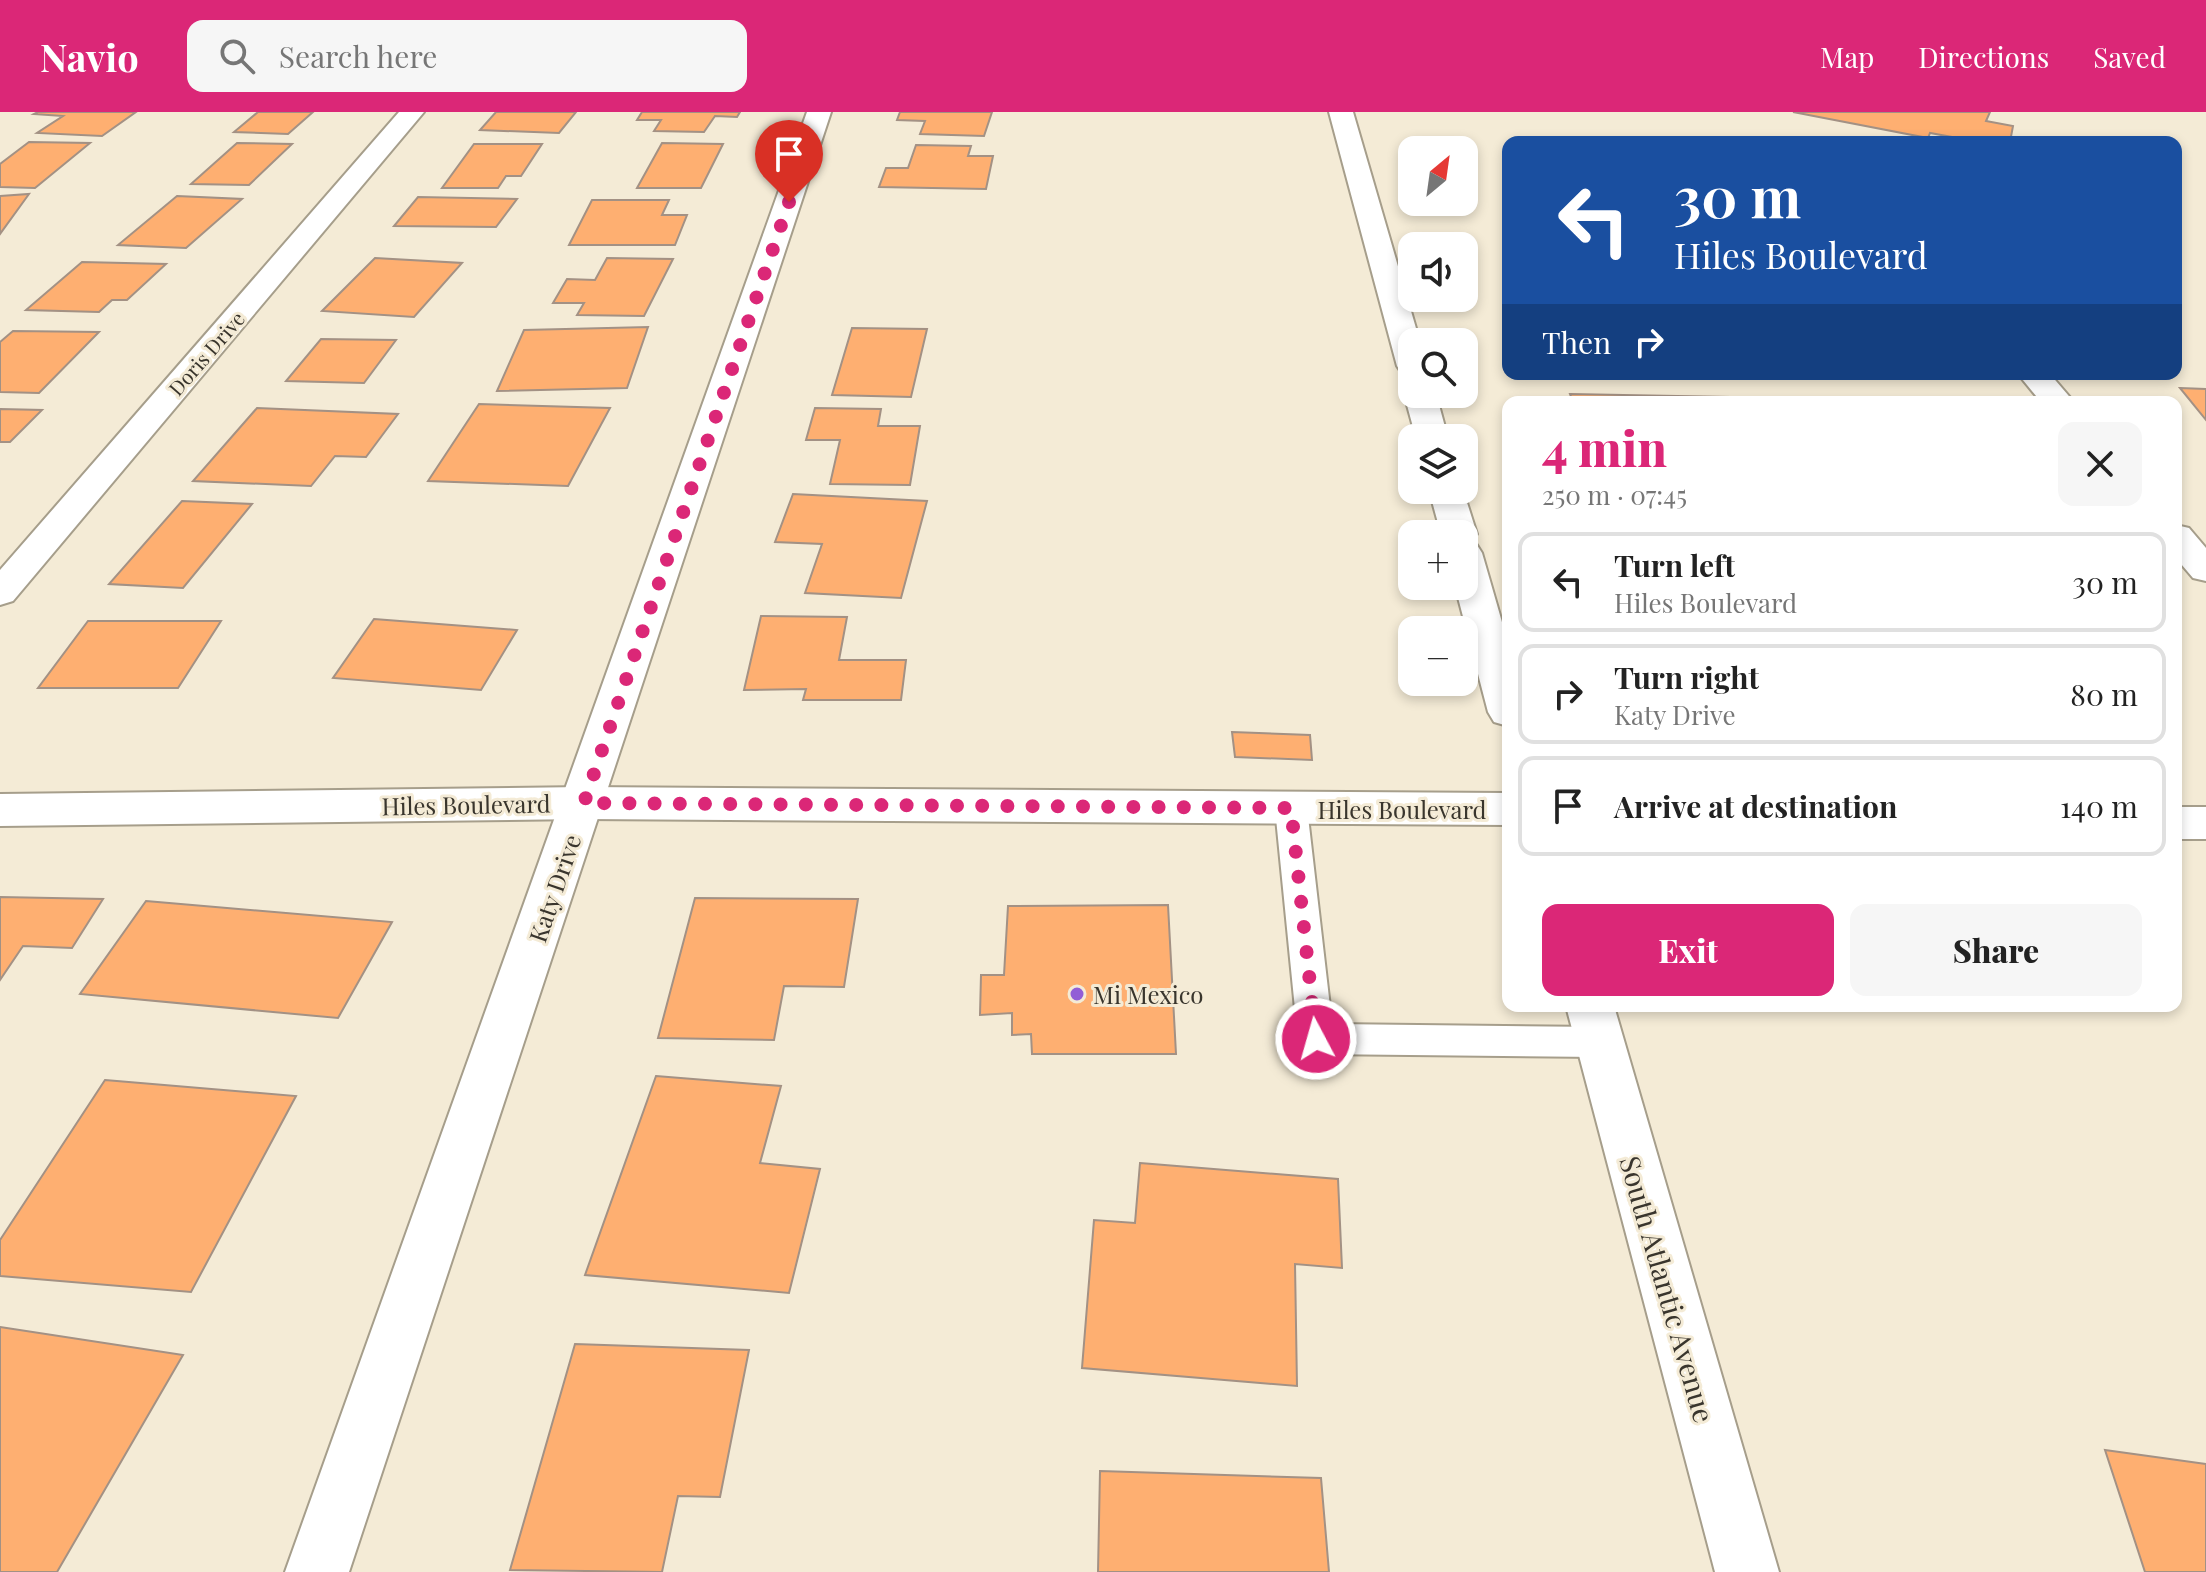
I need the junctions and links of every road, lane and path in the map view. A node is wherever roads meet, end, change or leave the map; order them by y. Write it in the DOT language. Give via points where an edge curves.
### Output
graph roads {
  1 [pos="412,112"];
  2 [pos="819,112"];
  3 [pos="1341,112"];
  4 [pos="1401,328"];
  5 [pos="2038,380"];
  6 [pos="2053,396"];
  7 [pos="2182,543"];
  8 [pos="2206,570"];
  9 [pos="0,593"];
  10 [pos="1477,600"];
  11 [pos="1502,690"];
  12 [pos="584,803"];
  13 [pos="1291,808"];
  14 [pos="1502,809"];
  15 [pos="0,810"];
  16 [pos="2182,823"];
  17 [pos="2206,823"];
  18 [pos="1594,1024"];
  19 [pos="317,1572"];
  20 [pos="1747,1572"];
  1 -- 9 [label="street, Doris Drive"];
  2 -- 12 [label="street, Katy Drive"];
  3 -- 4 [label="street"];
  5 -- 6 [label="street"];
  7 -- 8 [label="street"];
  10 -- 11 [label="street"];
  12 -- 13 [label="street, Hiles Boulevard"];
  12 -- 15 [label="street, Hiles Boulevard"];
  12 -- 19 [label="street, Katy Drive"];
  13 -- 14 [label="street, Hiles Boulevard"];
  13 -- 18 [label="lane" via="1316,1039"];
  16 -- 17 [label="street"];
  18 -- 20 [label="street, South Atlantic Avenue"];
}
